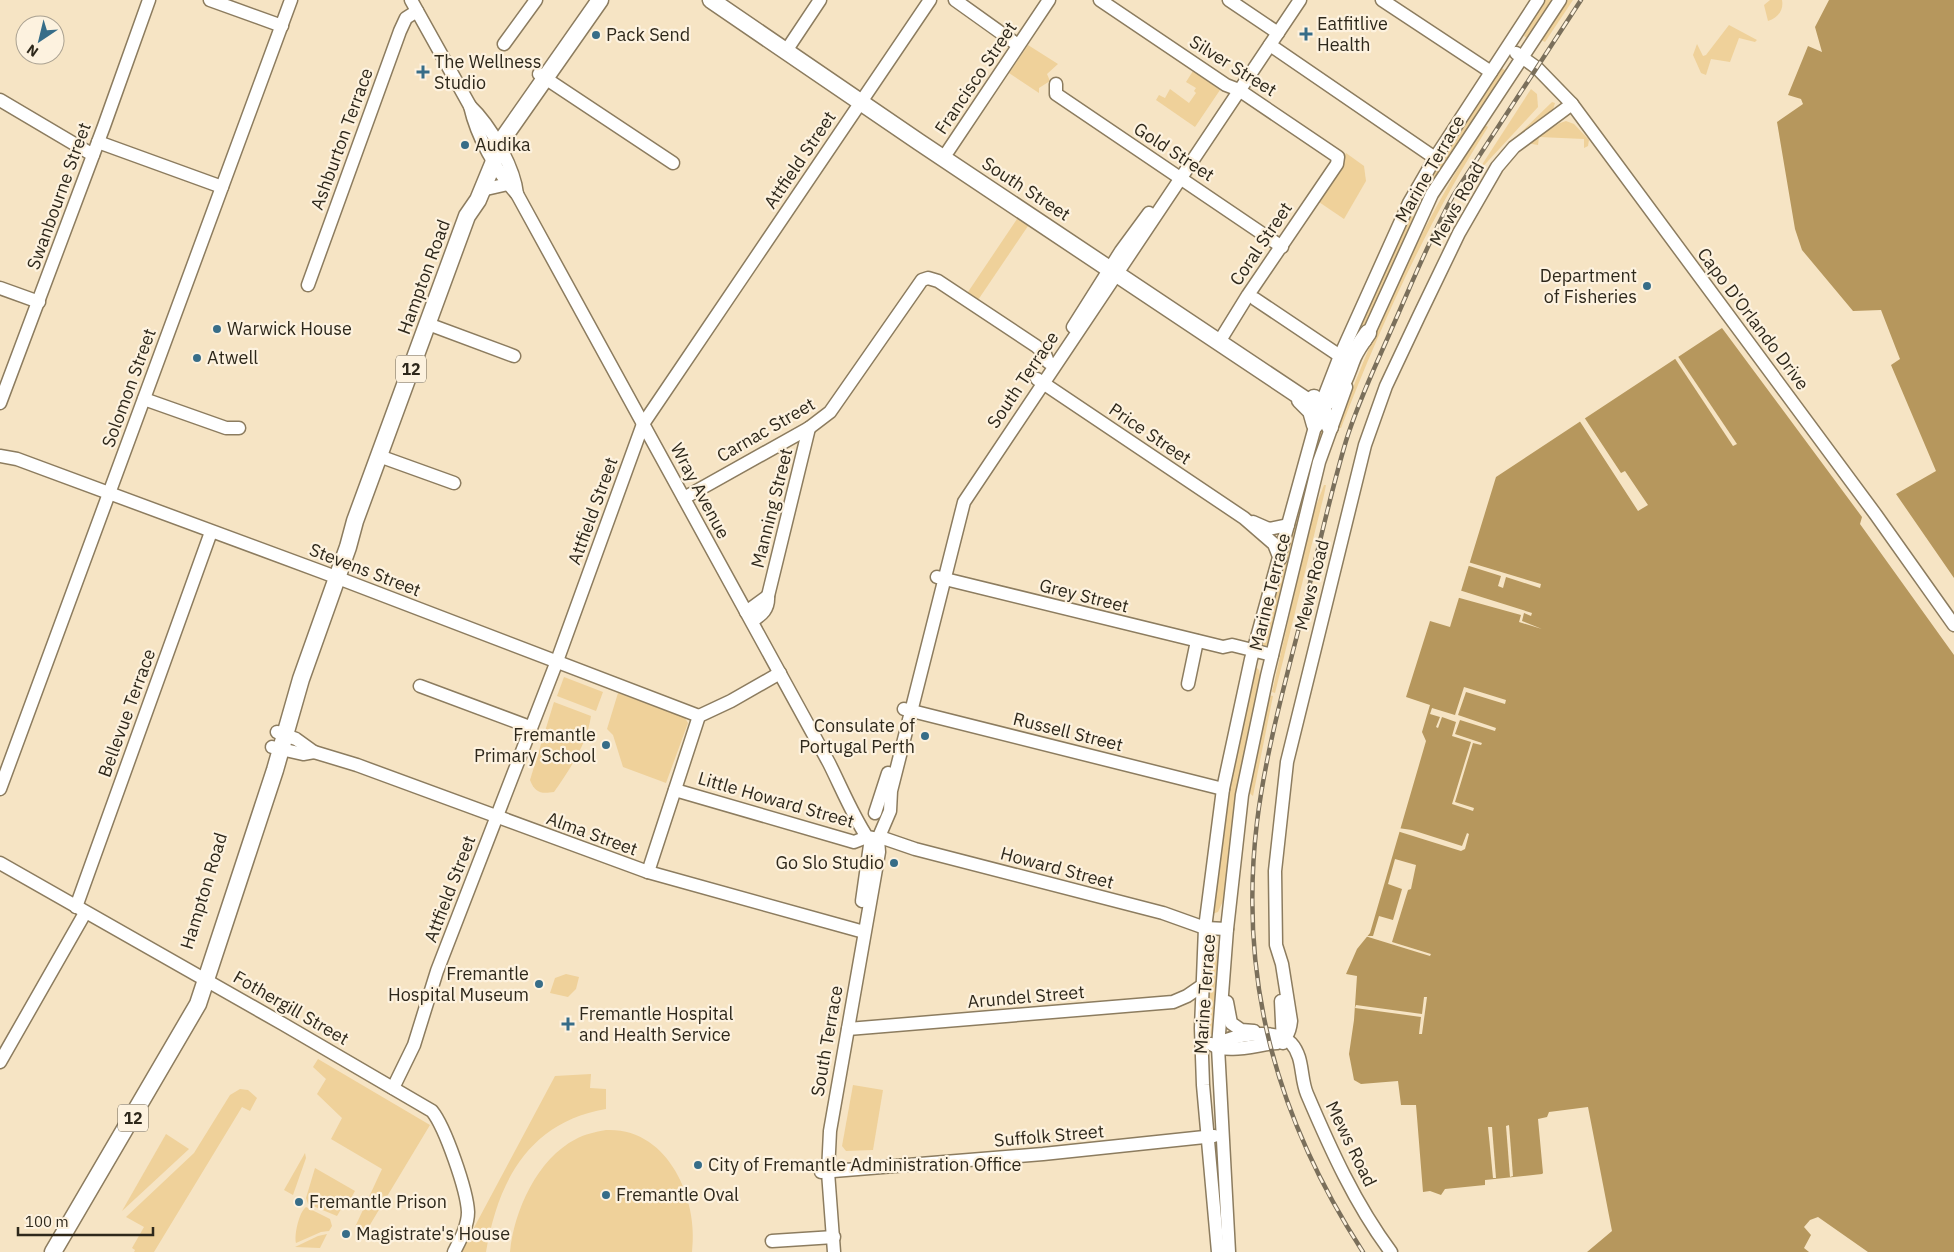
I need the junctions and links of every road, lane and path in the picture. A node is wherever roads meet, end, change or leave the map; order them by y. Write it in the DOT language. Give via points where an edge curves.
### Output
graph roads {
  1 [pos="149,0"];
  2 [pos="210,0"];
  3 [pos="291,0"];
  4 [pos="536,0"];
  5 [pos="590,0"];
  6 [pos="600,0"];
  7 [pos="711,0"];
  8 [pos="726,0"];
  9 [pos="820,0"];
  10 [pos="930,0"];
  11 [pos="955,0"];
  12 [pos="1049,0"];
  13 [pos="1100,0"];
  14 [pos="1229,0"];
  15 [pos="1292,0"];
  16 [pos="1300,0"];
  17 [pos="1382,0"];
  18 [pos="1538,0"];
  19 [pos="1560,0"];
  20 [pos="414,6"];
  21 [pos="282,26"];
  22 [pos="1275,31"];
  23 [pos="504,44"];
  24 [pos="1018,44"];
  25 [pos="1270,45"];
  26 [pos="788,47"];
  27 [pos="1507,47"];
  28 [pos="1522,58"];
  29 [pos="1491,72"];
  30 [pos="542,76"];
  31 [pos="1056,84"];
  32 [pos="1236,90"];
  33 [pos="863,98"];
  34 [pos="0,100"];
  35 [pos="1572,104"];
  36 [pos="98,142"];
  37 [pos="493,147"];
  38 [pos="948,151"];
  39 [pos="94,155"];
  40 [pos="1435,158"];
  41 [pos="673,164"];
  42 [pos="1335,166"];
  43 [pos="1178,176"];
  44 [pos="508,184"];
  45 [pos="222,187"];
  46 [pos="517,194"];
  47 [pos="480,195"];
  48 [pos="468,216"];
  49 [pos="1282,247"];
  50 [pos="1117,267"];
  51 [pos="308,285"];
  52 [pos="0,288"];
  53 [pos="1255,299"];
  54 [pos="39,302"];
  55 [pos="428,324"];
  56 [pos="1368,333"];
  57 [pos="1221,339"];
  58 [pos="514,356"];
  59 [pos="1340,356"];
  60 [pos="1048,362"];
  61 [pos="1040,380"];
  62 [pos="1290,386"];
  63 [pos="1328,388"];
  64 [pos="144,399"];
  65 [pos="0,403"];
  66 [pos="1321,405"];
  67 [pos="643,424"];
  68 [pos="1323,426"];
  69 [pos="239,428"];
  70 [pos="809,428"];
  71 [pos="0,448"];
  72 [pos="0,456"];
  73 [pos="379,456"];
  74 [pos="17,459"];
  75 [pos="454,484"];
  76 [pos="109,493"];
  77 [pos="684,498"];
  78 [pos="1244,518"];
  79 [pos="1288,525"];
  80 [pos="211,532"];
  81 [pos="1280,559"];
  82 [pos="333,576"];
  83 [pos="941,577"];
  84 [pos="749,616"];
  85 [pos="1954,625"];
  86 [pos="1198,641"];
  87 [pos="1252,655"];
  88 [pos="1271,659"];
  89 [pos="557,661"];
  90 [pos="780,674"];
  91 [pos="1188,684"];
  92 [pos="420,686"];
  93 [pos="908,710"];
  94 [pos="699,716"];
  95 [pos="530,727"];
  96 [pos="279,741"];
  97 [pos="0,789"];
  98 [pos="1223,789"];
  99 [pos="675,790"];
  100 [pos="851,805"];
  101 [pos="871,814"];
  102 [pos="496,818"];
  103 [pos="874,835"];
  104 [pos="0,864"];
  105 [pos="648,872"];
  106 [pos="80,910"];
  107 [pos="1207,910"];
  108 [pos="1163,913"];
  109 [pos="1205,928"];
  110 [pos="1226,929"];
  111 [pos="860,931"];
  112 [pos="1277,954"];
  113 [pos="203,979"];
  114 [pos="1222,980"];
  115 [pos="1203,985"];
  116 [pos="1281,1005"];
  117 [pos="1201,1028"];
  118 [pos="848,1029"];
  119 [pos="1255,1030"];
  120 [pos="1284,1041"];
  121 [pos="1221,1045"];
  122 [pos="0,1062"];
  123 [pos="1203,1085"];
  124 [pos="393,1088"];
  125 [pos="1222,1134"];
  126 [pos="1207,1137"];
  127 [pos="824,1172"];
  128 [pos="829,1238"];
  129 [pos="772,1241"];
  130 [pos="44,1252"];
  131 [pos="53,1252"];
  132 [pos="454,1252"];
  133 [pos="826,1252"];
  134 [pos="834,1252"];
  135 [pos="1218,1252"];
  136 [pos="1229,1252"];
  137 [pos="1391,1252"];
  1 -- 36 [label="street, Swanbourne Street"];
  2 -- 21 [label="street"];
  3 -- 21 [label="street, Solomon Street"];
  4 -- 23 [label="street"];
  5 -- 30 [label="main road, Hampton Road / 12"];
  6 -- 30 [label="main road, Hampton Road / 12"];
  7 -- 26 [label="main road, South Street"];
  8 -- 26 [label="main road, South Street"];
  9 -- 26 [label="street"];
  10 -- 33 [label="street, Attfield Street"];
  11 -- 24 [label="street"];
  12 -- 24 [label="street, Francisco Street"];
  13 -- 32 [label="street, Silver Street"];
  14 -- 22 [label="street"];
  15 -- 22 [label="street, South Terrace"];
  16 -- 22 [label="street, South Terrace"];
  17 -- 29 [label="street"];
  18 -- 27 [label="street, Marine Terrace"];
  19 -- 28 [label="street, Marine Terrace"];
  20 -- 37 [label="street, Wray Avenue" via="470,106 474,123"];
  20 -- 51 [label="street, Ashburton Terrace" via="400,31"];
  21 -- 45 [label="street, Solomon Street"];
  22 -- 25 [label="street, South Terrace"];
  22 -- 32 [label="street, South Terrace"];
  24 -- 38 [label="street, Francisco Street"];
  25 -- 32 [label="street, South Terrace"];
  25 -- 40 [label="street"];
  26 -- 33 [label="main road, South Street"];
  27 -- 28 [label="street, Capo D'Orlando Drive"];
  27 -- 29 [label="street, Marine Terrace"];
  28 -- 35 [label="street, Capo D'Orlando Drive"];
  28 -- 56 [label="street, Marine Terrace" via="1432,194"];
  29 -- 40 [label="street, Marine Terrace"];
  30 -- 37 [label="main road, Hampton Road / 12"];
  30 -- 41 [label="street"];
  31 -- 43 [label="street, Gold Street" via="1056,94"];
  32 -- 42 [label="street, Silver Street" via="1336,154"];
  32 -- 43 [label="street, South Terrace"];
  33 -- 38 [label="main road, South Street"];
  33 -- 50 [label="main road, South Street"];
  33 -- 67 [label="street, Attfield Street"];
  34 -- 39 [label="street"];
  35 -- 85 [label="street, Capo D'Orlando Drive"];
  35 -- 112 [label="street, Mews Road" via="1514,147 1497,167 1459,233 1418,316 1386,386 1364,446 1287,762 1275,871"];
  36 -- 39 [label="street, Swanbourne Street"];
  36 -- 45 [label="street"];
  37 -- 44 [label="street, Wray Avenue"];
  37 -- 46 [label="street, Wray Avenue" via="516,179"];
  37 -- 47 [label="main road, Hampton Road / 12"];
  37 -- 48 [label="main road, Hampton Road / 12" via="469,197"];
  38 -- 50 [label="main road, South Street"];
  39 -- 54 [label="street, Swanbourne Street"];
  40 -- 59 [label="street, Marine Terrace" via="1409,202"];
  42 -- 49 [label="street, Coral Street"];
  43 -- 49 [label="street, Gold Street"];
  43 -- 50 [label="street, South Terrace"];
  44 -- 46 [label="street, Wray Avenue"];
  44 -- 47 [label="street"];
  45 -- 64 [label="street, Solomon Street"];
  46 -- 67 [label="street, Wray Avenue"];
  47 -- 48 [label="main road, Hampton Road / 12"];
  48 -- 55 [label="main road, Hampton Road / 12"];
  49 -- 57 [label="street, Coral Street"];
  50 -- 57 [label="main road, South Street"];
  50 -- 60 [label="street, South Terrace"];
  50 -- 61 [label="street, South Terrace"];
  52 -- 54 [label="street"];
  53 -- 59 [label="street"];
  54 -- 65 [label="street, Swanbourne Street"];
  55 -- 58 [label="street"];
  55 -- 73 [label="main road, Hampton Road / 12"];
  56 -- 66 [label="main road" via="1356,351 1339,391"];
  56 -- 68 [label="street, Marine Terrace"];
  57 -- 62 [label="main road, South Street"];
  59 -- 63 [label="street, Marine Terrace"];
  60 -- 61 [label="street, South Terrace"];
  60 -- 70 [label="street, Carnac Street" via="1042,350 928,278 922,280 830,412"];
  61 -- 78 [label="street, Price Street"];
  61 -- 83 [label="street, South Terrace" via="964,502"];
  62 -- 63 [label="main road" via="1311,391"];
  62 -- 66 [label="main road, South Street" via="1313,405"];
  62 -- 68 [label="main road"];
  63 -- 66 [label="street, Marine Terrace"];
  64 -- 69 [label="street" via="226,428"];
  64 -- 76 [label="street, Solomon Street"];
  66 -- 68 [label="main road"];
  67 -- 77 [label="street, Wray Avenue"];
  67 -- 89 [label="street, Attfield Street"];
  68 -- 79 [label="street, Marine Terrace"];
  68 -- 88 [label="street, Marine Terrace" via="1319,462"];
  70 -- 77 [label="street, Carnac Street"];
  70 -- 84 [label="street, Manning Street" via="766,608"];
  71 -- 74 [label="street, Stevens Street"];
  72 -- 74 [label="street, Stevens Street"];
  73 -- 75 [label="street"];
  73 -- 82 [label="main road, Hampton Road / 12" via="355,521 340,549"];
  74 -- 76 [label="street, Stevens Street"];
  76 -- 80 [label="street, Stevens Street"];
  76 -- 97 [label="street, Solomon Street"];
  77 -- 84 [label="street, Wray Avenue"];
  78 -- 79 [label="street, Price Street" via="1269,529"];
  78 -- 81 [label="street, Price Street" via="1274,544"];
  79 -- 81 [label="street, Marine Terrace"];
  80 -- 82 [label="street, Stevens Street"];
  80 -- 106 [label="street, Bellevue Terrace"];
  81 -- 87 [label="street, Marine Terrace"];
  82 -- 89 [label="street, Stevens Street"];
  82 -- 96 [label="main road, Hampton Road / 12"];
  83 -- 86 [label="street, Grey Street"];
  83 -- 93 [label="street, South Terrace"];
  84 -- 90 [label="street, Wray Avenue"];
  86 -- 87 [label="street, Grey Street" via="1223,647 1229,653"];
  86 -- 91 [label="street"];
  87 -- 88 [label="street, Grey Street"];
  87 -- 98 [label="street, Marine Terrace"];
  88 -- 110 [label="street, Marine Terrace" via="1242,795"];
  89 -- 94 [label="street, Stevens Street"];
  89 -- 95 [label="street, Attfield Street"];
  90 -- 94 [label="street"];
  90 -- 100 [label="street, Wray Avenue"];
  92 -- 95 [label="street"];
  93 -- 98 [label="street, Russell Street"];
  93 -- 101 [label="street, South Terrace"];
  93 -- 103 [label="street, South Terrace" via="890,811"];
  94 -- 99 [label="street"];
  95 -- 102 [label="street, Attfield Street"];
  96 -- 102 [label="street, Alma Street" via="305,744 314,752"];
  96 -- 113 [label="main road, Hampton Road / 12"];
  98 -- 107 [label="street, Marine Terrace"];
  99 -- 103 [label="street, Little Howard Street" via="854,842"];
  99 -- 105 [label="street"];
  100 -- 101 [label="street, Wray Avenue"];
  100 -- 103 [label="street, Wray Avenue" via="855,820"];
  101 -- 103 [label="street, South Terrace" via="863,825"];
  101 -- 103 [label="street" via="882,819"];
  102 -- 105 [label="street, Alma Street"];
  102 -- 124 [label="street, Attfield Street" via="438,971 414,1045"];
  103 -- 108 [label="street, Howard Street" via="915,849"];
  103 -- 111 [label="street, South Terrace"];
  104 -- 106 [label="street, Fothergill Street"];
  105 -- 111 [label="street, Alma Street"];
  106 -- 113 [label="street, Fothergill Street"];
  106 -- 122 [label="street, Bellevue Terrace"];
  107 -- 108 [label="street" via="1195,915"];
  107 -- 109 [label="street, Marine Terrace"];
  108 -- 109 [label="street, Howard Street"];
  109 -- 110 [label="street, Howard Street"];
  109 -- 115 [label="street, Marine Terrace"];
  110 -- 114 [label="street, Marine Terrace"];
  111 -- 118 [label="street, South Terrace"];
  111 -- 127 [label="street, South Terrace" via="825,1114"];
  112 -- 116 [label="street" via="1275,962"];
  112 -- 120 [label="street, Mews Road" via="1282,964 1291,1021"];
  113 -- 124 [label="street, Fothergill Street"];
  113 -- 130 [label="main road, Hampton Road / 12"];
  113 -- 131 [label="main road, Hampton Road / 12" via="188,1024"];
  114 -- 119 [label="street" via="1231,1024 1241,1030"];
  114 -- 121 [label="street, Marine Terrace"];
  115 -- 117 [label="street, Marine Terrace"];
  115 -- 118 [label="street, Arundel Street" via="1173,1002"];
  116 -- 119 [label="street" via="1274,1023"];
  116 -- 120 [label="street"];
  117 -- 121 [label="street"];
  117 -- 123 [label="street, Marine Terrace"];
  118 -- 127 [label="street, South Terrace"];
  119 -- 121 [label="street" via="1227,1037"];
  120 -- 121 [label="street"];
  120 -- 137 [label="street, Mews Road" via="1305,1080 1305,1090 1334,1157 1379,1237"];
  121 -- 123 [label="street" via="1208,1052"];
  121 -- 125 [label="street, Marine Terrace" via="1217,1064"];
  123 -- 126 [label="street, Marine Terrace"];
  124 -- 132 [label="street, Fothergill Street" via="432,1111 444,1131 468,1213"];
  125 -- 126 [label="street, Suffolk Street"];
  125 -- 136 [label="street, Marine Terrace"];
  126 -- 127 [label="street, Suffolk Street"];
  126 -- 135 [label="street, Marine Terrace"];
  127 -- 128 [label="street, South Terrace"];
  128 -- 129 [label="street"];
  128 -- 133 [label="street, South Terrace"];
  128 -- 134 [label="street, South Terrace"];
}
